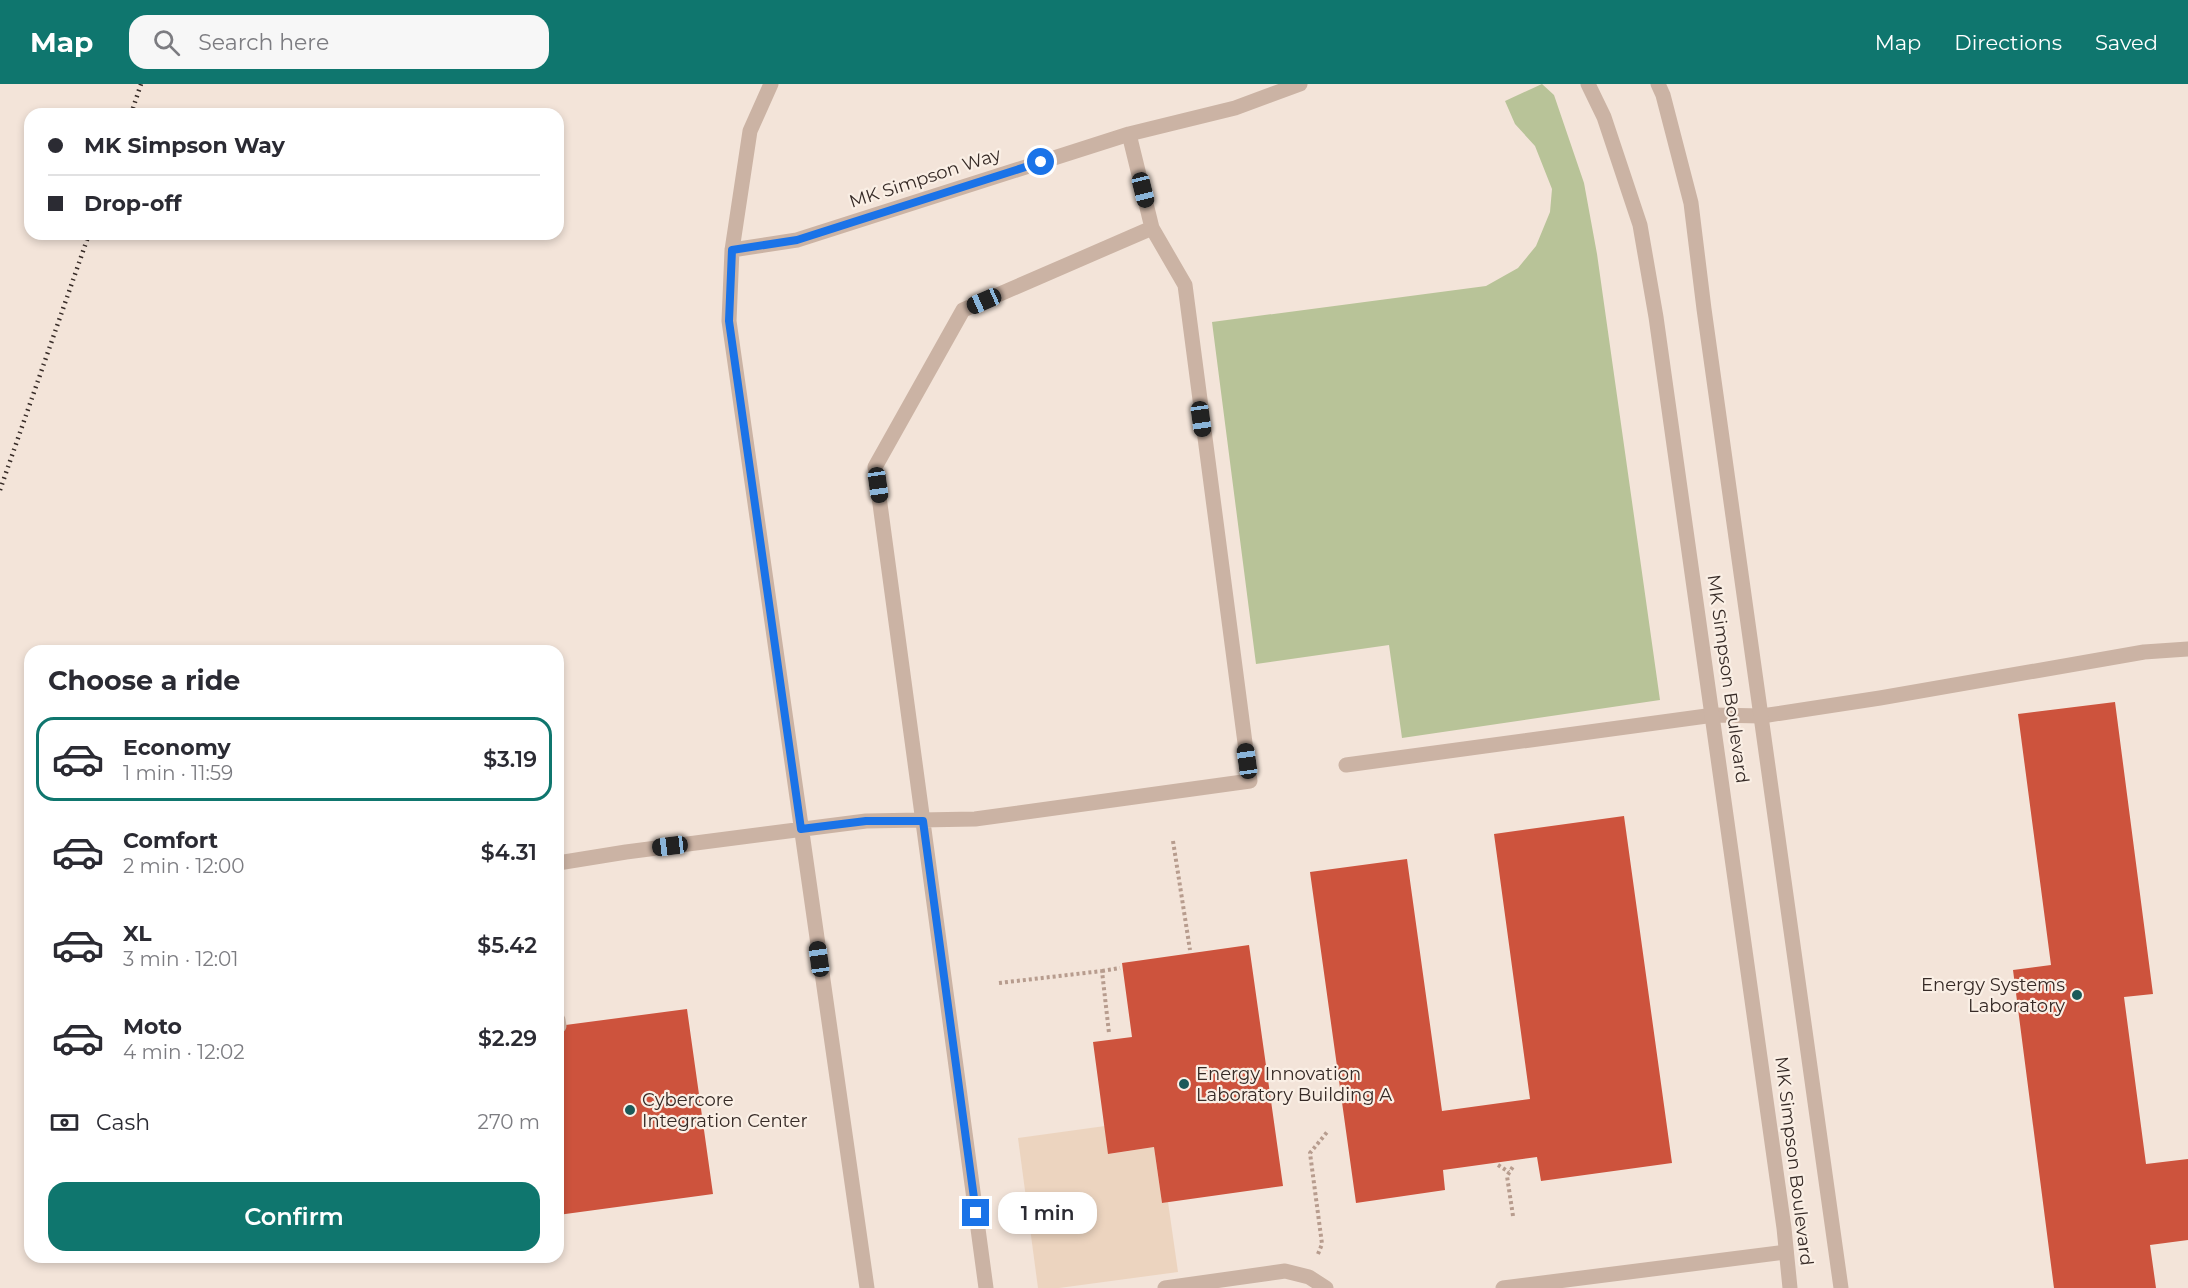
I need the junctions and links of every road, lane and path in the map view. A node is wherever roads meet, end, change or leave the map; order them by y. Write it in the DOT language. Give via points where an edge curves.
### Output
graph roads {
  1 [pos="771,84"];
  2 [pos="1300,84"];
  3 [pos="1588,84"];
  4 [pos="1658,84"];
  5 [pos="1129,134"];
  6 [pos="1152,228"];
  7 [pos="732,250"];
  8 [pos="2188,649"];
  9 [pos="1714,715"];
  10 [pos="1762,716"];
  11 [pos="1346,765"];
  12 [pos="923,821"];
  13 [pos="801,829"];
  14 [pos="1173,841"];
  15 [pos="564,862"];
  16 [pos="1190,950"];
  17 [pos="1119,968"];
  18 [pos="1102,971"];
  19 [pos="999,983"];
  20 [pos="1109,1033"];
  21 [pos="1328,1131"];
  22 [pos="1498,1165"];
  23 [pos="1514,1165"];
  24 [pos="1509,1172"];
  25 [pos="1514,1216"];
  26 [pos="1786,1252"];
  27 [pos="1316,1259"];
  28 [pos="867,1288"];
  29 [pos="986,1288"];
  30 [pos="1165,1288"];
  31 [pos="1326,1288"];
  32 [pos="1503,1288"];
  33 [pos="1790,1288"];
  34 [pos="1841,1288"];
  1 -- 7 [label="street" via="750,131"];
  2 -- 5 [label="street, MK Simpson Way" via="1235,108"];
  3 -- 9 [label="street, MK Simpson Boulevard" via="1604,117 1640,225"];
  4 -- 10 [label="street, MK Simpson Boulevard" via="1691,203"];
  5 -- 6 [label="street"];
  5 -- 7 [label="street, MK Simpson Way" via="797,240"];
  6 -- 12 [label="street" via="963,310 875,467"];
  6 -- 12 [label="street" via="1185,285 1250,781 975,819"];
  7 -- 13 [label="street" via="729,321"];
  8 -- 10 [label="street" via="2144,652"];
  9 -- 10 [label="street"];
  9 -- 11 [label="street"];
  9 -- 26 [label="street, MK Simpson Boulevard"];
  10 -- 34 [label="street, MK Simpson Boulevard"];
  12 -- 13 [label="street" via="866,821"];
  12 -- 29 [label="street"];
  13 -- 15 [label="street"];
  13 -- 28 [label="street"];
  14 -- 16 [label="path"];
  17 -- 18 [label="path"];
  18 -- 19 [label="path"];
  18 -- 20 [label="path"];
  21 -- 27 [label="path" via="1310,1153 1322,1244"];
  22 -- 24 [label="path"];
  23 -- 24 [label="path"];
  24 -- 25 [label="path"];
  26 -- 32 [label="street"];
  26 -- 33 [label="street, MK Simpson Boulevard"];
  30 -- 31 [label="street" via="1285,1271 1309,1277"];
}
